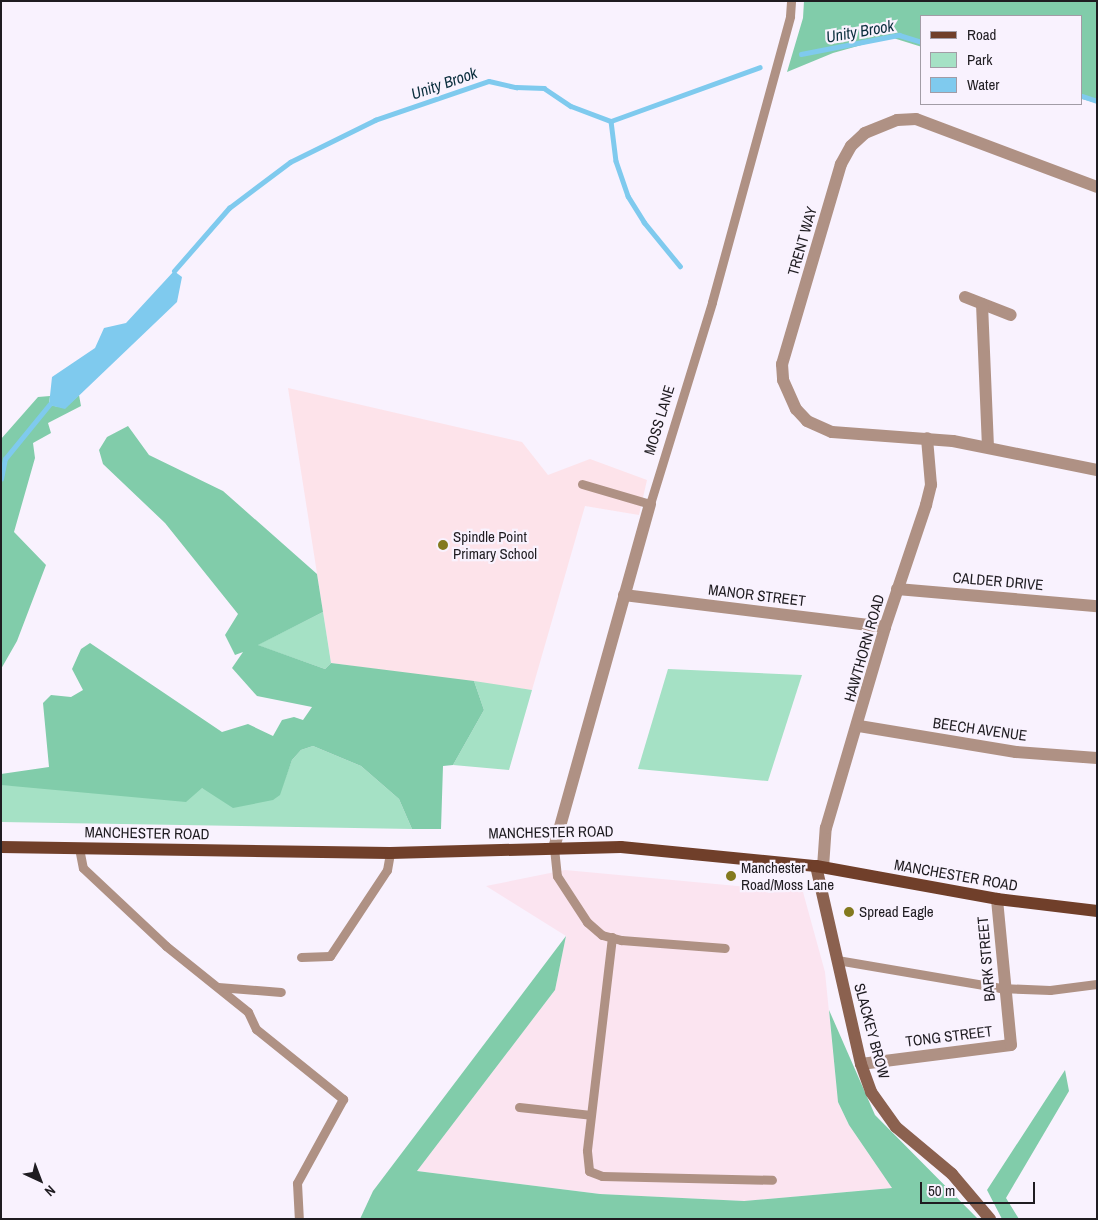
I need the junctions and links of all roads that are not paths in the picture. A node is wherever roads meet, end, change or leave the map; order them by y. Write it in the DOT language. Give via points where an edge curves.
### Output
graph roads {
  1 [pos="791,1"];
  2 [pos="1097,187"];
  3 [pos="965,297"];
  4 [pos="982,304"];
  5 [pos="1011,315"];
  6 [pos="927,438"];
  7 [pos="988,446"];
  8 [pos="1097,470"];
  9 [pos="582,484"];
  10 [pos="650,504"];
  11 [pos="897,589"];
  12 [pos="624,595"];
  13 [pos="1097,606"];
  14 [pos="885,627"];
  15 [pos="859,726"];
  16 [pos="1097,758"];
  17 [pos="1,847"];
  18 [pos="79,848"];
  19 [pos="554,848"];
  20 [pos="390,853"];
  21 [pos="819,867"];
  22 [pos="997,900"];
  23 [pos="1097,911"];
  24 [pos="612,937"];
  25 [pos="725,948"];
  26 [pos="301,957"];
  27 [pos="837,960"];
  28 [pos="1097,984"];
  29 [pos="218,987"];
  30 [pos="1004,988"];
  31 [pos="282,992"];
  32 [pos="1011,1045"];
  33 [pos="861,1064"];
  34 [pos="519,1107"];
  35 [pos="591,1114"];
  36 [pos="772,1180"];
  37 [pos="299,1217"];
  38 [pos="990,1219"];
  1 -- 10 [label="lane, MOSS LANE" via="790,16 712,302"];
  2 -- 6 [label="street, TRENT WAY" via="916,119 881,124 851,146 841,164 782,364 783,380 796,409 818,428 832,432"];
  3 -- 4 [label="street"];
  4 -- 5 [label="street"];
  4 -- 7 [label="street"];
  6 -- 7 [label="street, TRENT WAY"];
  6 -- 11 [label="street, HAWTHORN ROAD" via="930,485"];
  7 -- 8 [label="street, TRENT WAY"];
  9 -- 10 [label="lane"];
  10 -- 12 [label="street, MOSS LANE"];
  11 -- 13 [label="street, CALDER DRIVE"];
  11 -- 14 [label="street, HAWTHORN ROAD"];
  12 -- 14 [label="street, MANOR STREET"];
  12 -- 19 [label="street, MOSS LANE"];
  14 -- 15 [label="street, HAWTHORN ROAD"];
  15 -- 16 [label="street, BEECH AVENUE" via="1016,752"];
  15 -- 21 [label="street, HAWTHORN ROAD" via="826,828"];
  17 -- 18 [label="main road, MANCHESTER ROAD"];
  18 -- 20 [label="main road, MANCHESTER ROAD"];
  18 -- 29 [label="lane" via="84,868 166,946"];
  19 -- 20 [label="main road, MANCHESTER ROAD"];
  19 -- 21 [label="main road, MANCHESTER ROAD" via="621,847"];
  19 -- 24 [label="lane" via="557,876 587,922 602,935"];
  20 -- 26 [label="lane" via="388,870 330,956"];
  21 -- 22 [label="main road, MANCHESTER ROAD"];
  21 -- 27 [label="street, SLACKEY BROW"];
  22 -- 23 [label="main road, MANCHESTER ROAD"];
  22 -- 30 [label="street, BARK STREET"];
  24 -- 25 [label="lane"];
  24 -- 35 [label="lane"];
  27 -- 30 [label="lane"];
  27 -- 33 [label="street, SLACKEY BROW"];
  28 -- 30 [label="lane" via="1050,990"];
  29 -- 31 [label="lane"];
  29 -- 37 [label="lane" via="248,1012 256,1029 343,1099 297,1183"];
  30 -- 32 [label="street, BARK STREET"];
  32 -- 33 [label="street, TONG STREET"];
  33 -- 38 [label="street, SLACKEY BROW" via="871,1092 888,1118 952,1174"];
  34 -- 35 [label="lane"];
  35 -- 36 [label="lane" via="587,1163 590,1171 602,1176"];
}
